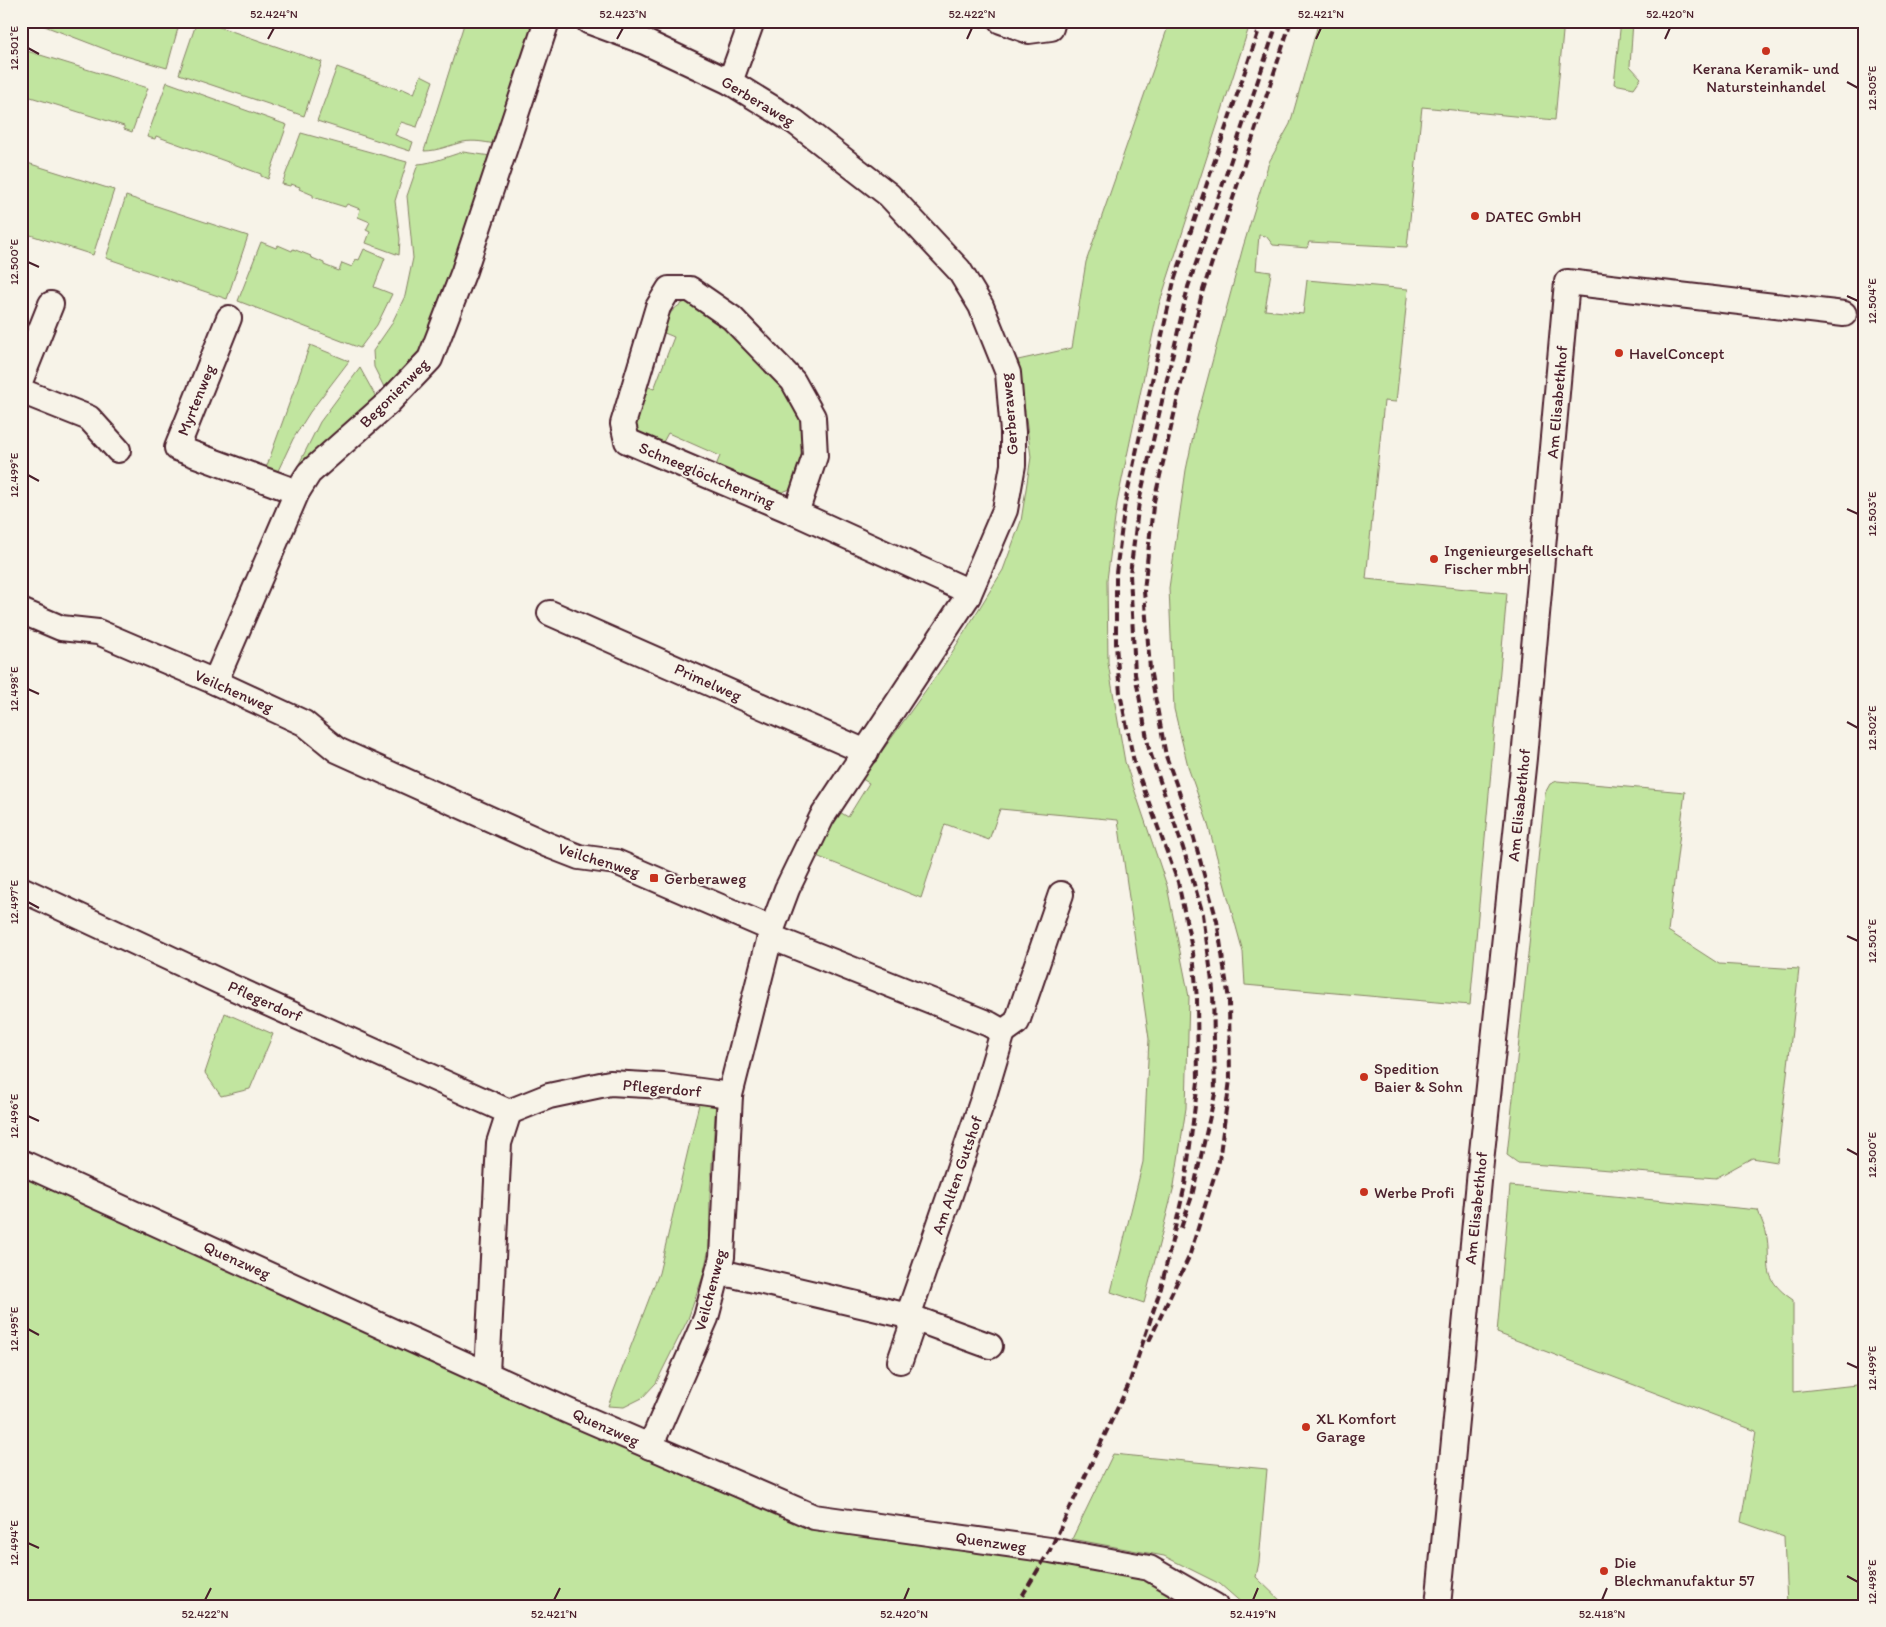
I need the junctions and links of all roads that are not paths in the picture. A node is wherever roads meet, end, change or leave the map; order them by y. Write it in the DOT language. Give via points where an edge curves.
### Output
graph roads {
  1 [pos="548,21"];
  2 [pos="588,21"];
  3 [pos="752,21"];
  4 [pos="1001,21"];
  5 [pos="1053,21"];
  6 [pos="730,82"];
  7 [pos="52,304"];
  8 [pos="1844,314"];
  9 [pos="229,318"];
  10 [pos="21,380"];
  11 [pos="21,391"];
  12 [pos="118,450"];
  13 [pos="297,492"];
  14 [pos="796,513"];
  15 [pos="968,596"];
  16 [pos="21,611"];
  17 [pos="550,613"];
  18 [pos="216,682"];
  19 [pos="866,752"];
  20 [pos="21,889"];
  21 [pos="1061,894"];
  22 [pos="771,933"];
  23 [pos="1004,1032"];
  24 [pos="730,1095"];
  25 [pos="509,1112"];
  26 [pos="21,1162"];
  27 [pos="718,1274"];
  28 [pos="908,1316"];
  29 [pos="990,1346"];
  30 [pos="900,1361"];
  31 [pos="487,1373"];
  32 [pos="650,1447"];
  33 [pos="1215,1606"];
  34 [pos="1438,1606"];
  1 -- 13 [label="street, Begonienweg" via="464,270 430,359 389,402 309,474"];
  2 -- 6 [label="street, Gerberaweg" via="645,42"];
  3 -- 6 [label="street"];
  4 -- 5 [label="street" via="1029,31 1051,28"];
  6 -- 15 [label="street, Gerberaweg" via="795,122 889,194 959,270 981,306 1008,373 1013,465 1005,510"];
  7 -- 10 [label="street"];
  8 -- 34 [label="street, Am Elisabethhof" via="1567,282 1524,758"];
  9 -- 13 [label="street, Myrtenweg" via="177,448"];
  11 -- 12 [label="street" via="89,418"];
  13 -- 18 [label="street, Begonienweg"];
  14 -- 14 [label="street, Schneeglöckchenring" via="628,441 623,424 658,308 669,290 690,290 732,318 793,381 813,417 815,456"];
  14 -- 15 [label="street, Schneeglöckchenring" via="959,587"];
  15 -- 19 [label="street, Gerberaweg"];
  16 -- 18 [label="street, Veilchenweg" via="61,628 98,632"];
  17 -- 19 [label="street, Primelweg"];
  18 -- 22 [label="street, Veilchenweg" via="304,723 337,750 548,845 580,857 616,862"];
  19 -- 22 [label="street, Gerberaweg" via="822,817 787,889"];
  20 -- 25 [label="street, Pflegerdorf"];
  21 -- 23 [label="street, Am Alten Gutshof" via="1016,1022"];
  22 -- 23 [label="street"];
  22 -- 24 [label="street, Veilchenweg"];
  23 -- 28 [label="street, Am Alten Gutshof"];
  24 -- 25 [label="street, Pflegerdorf" via="610,1083 549,1096"];
  24 -- 27 [label="street, Veilchenweg" via="722,1257"];
  25 -- 31 [label="street" via="499,1143"];
  26 -- 31 [label="street, Quenzweg"];
  27 -- 28 [label="street"];
  27 -- 32 [label="street, Veilchenweg" via="706,1318"];
  28 -- 29 [label="street"];
  28 -- 30 [label="street, Am Alten Gutshof" via="911,1329"];
  31 -- 32 [label="street, Quenzweg"];
  32 -- 33 [label="street, Quenzweg" via="814,1517 1050,1550 1149,1568"];
}
